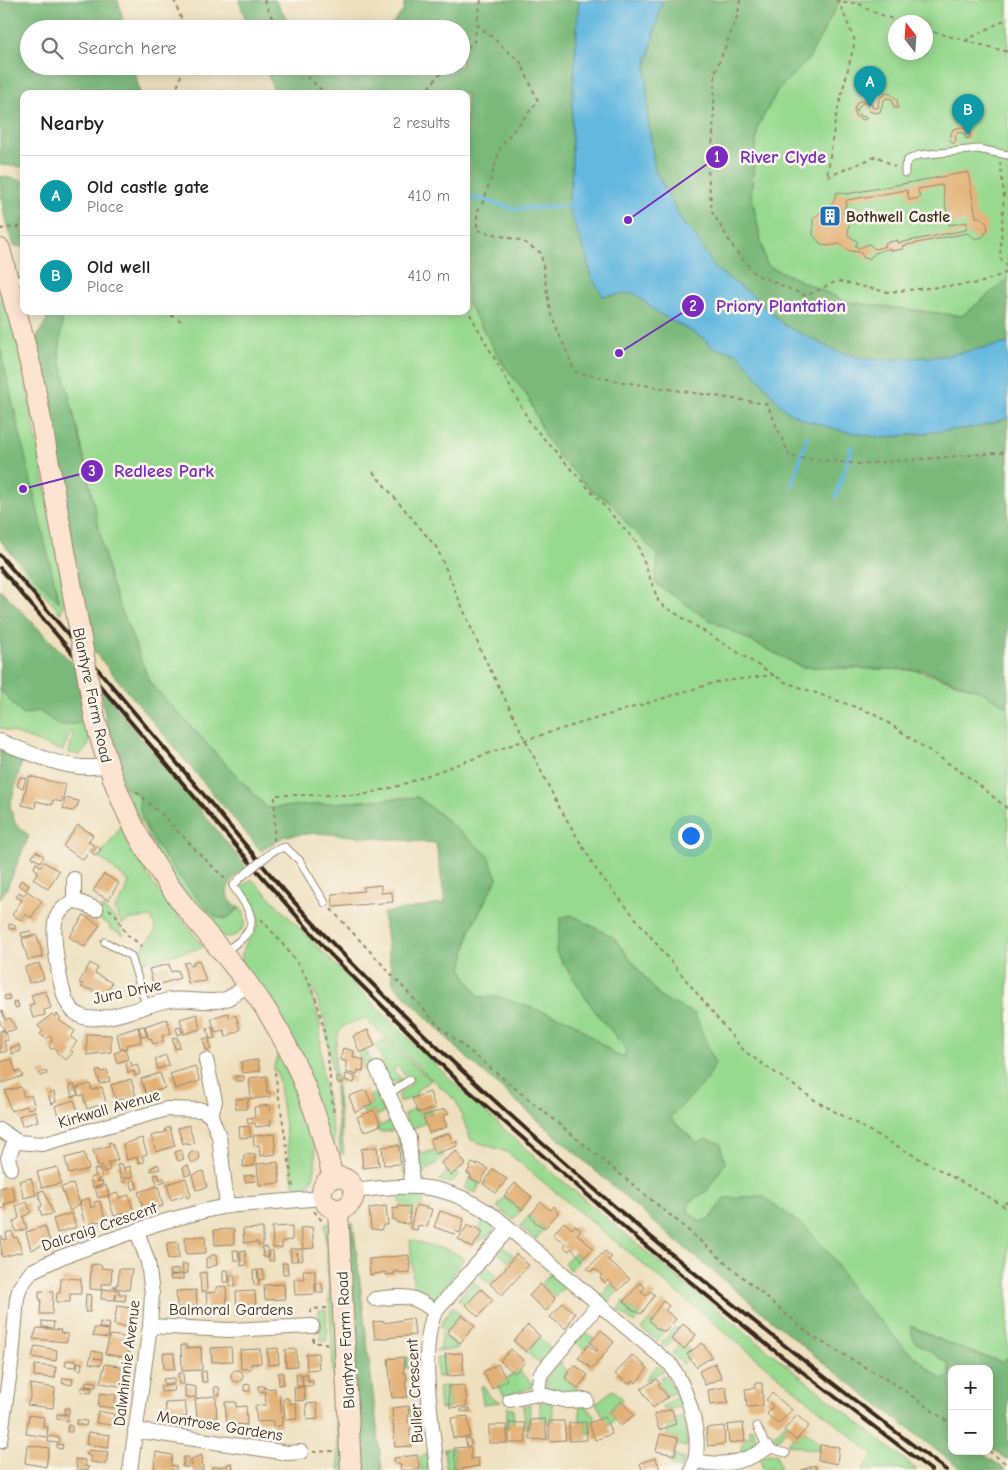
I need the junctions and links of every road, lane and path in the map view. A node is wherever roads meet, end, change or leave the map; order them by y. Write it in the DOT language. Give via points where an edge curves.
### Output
graph roads {
  1 [pos="174,0"];
  2 [pos="264,0"];
  3 [pos="481,0"];
  4 [pos="740,0"];
  5 [pos="837,1"];
  6 [pos="888,17"];
  7 [pos="1008,18"];
  8 [pos="182,20"];
  9 [pos="274,20"];
  10 [pos="477,24"];
  11 [pos="933,32"];
  12 [pos="965,41"];
  13 [pos="470,45"];
  14 [pos="1008,52"];
  15 [pos="181,75"];
  16 [pos="305,75"];
  17 [pos="439,75"];
  18 [pos="176,90"];
  19 [pos="322,90"];
  20 [pos="426,90"];
  21 [pos="998,153"];
  22 [pos="1008,155"];
  23 [pos="905,173"];
  24 [pos="20,226"];
  25 [pos="0,229"];
  26 [pos="0,249"];
  27 [pos="1008,267"];
  28 [pos="1008,272"];
  29 [pos="17,281"];
  30 [pos="20,299"];
  31 [pos="470,314"];
  32 [pos="23,315"];
  33 [pos="171,315"];
  34 [pos="181,321"];
  35 [pos="1008,452"];
  36 [pos="373,472"];
  37 [pos="774,675"];
  38 [pos="525,740"];
  39 [pos="0,741"];
  40 [pos="110,773"];
  41 [pos="1008,809"];
  42 [pos="273,851"];
  43 [pos="74,879"];
  44 [pos="233,886"];
  45 [pos="74,900"];
  46 [pos="325,903"];
  47 [pos="96,909"];
  48 [pos="251,911"];
  49 [pos="105,942"];
  50 [pos="223,952"];
  51 [pos="130,956"];
  52 [pos="248,984"];
  53 [pos="146,1005"];
  54 [pos="206,1060"];
  55 [pos="377,1069"];
  56 [pos="275,1072"];
  57 [pos="409,1080"];
  58 [pos="389,1094"];
  59 [pos="211,1116"];
  60 [pos="334,1123"];
  61 [pos="0,1130"];
  62 [pos="15,1141"];
  63 [pos="11,1168"];
  64 [pos="333,1178"];
  65 [pos="412,1185"];
  66 [pos="354,1191"];
  67 [pos="1008,1202"];
  68 [pos="322,1203"];
  69 [pos="1001,1204"];
  70 [pos="226,1206"];
  71 [pos="1008,1210"];
  72 [pos="508,1228"];
  73 [pos="137,1231"];
  74 [pos="375,1299"];
  75 [pos="598,1305"];
  76 [pos="435,1312"];
  77 [pos="150,1326"];
  78 [pos="312,1326"];
  79 [pos="330,1348"];
  80 [pos="6,1356"];
  81 [pos="538,1394"];
  82 [pos="510,1400"];
  83 [pos="586,1400"];
  84 [pos="948,1422"];
  85 [pos="757,1426"];
  86 [pos="135,1430"];
  87 [pos="0,1440"];
  88 [pos="767,1448"];
  89 [pos="336,1451"];
  90 [pos="301,1452"];
  91 [pos="786,1453"];
  92 [pos="993,1454"];
  93 [pos="1008,1465"];
  94 [pos="694,1466"];
  95 [pos="130,1470"];
  96 [pos="351,1470"];
  97 [pos="437,1470"];
  1 -- 8 [label="path"];
  2 -- 9 [label="path"];
  3 -- 10 [label="path"];
  4 -- 28 [label="path" via="738,14 715,73 713,138 708,172 712,212 735,250 755,274 806,296 837,281 886,292 980,283"];
  5 -- 6 [label="path" via="858,3"];
  5 -- 23 [label="path" via="855,42 835,121 827,177 877,156"];
  7 -- 12 [label="path"];
  10 -- 13 [label="path" via="474,42"];
  10 -- 35 [label="path" via="521,63 538,101 501,146 477,212 477,230 522,241 541,254 550,312 575,372 767,404 790,457 860,464"];
  11 -- 12 [label="path"];
  12 -- 14 [label="path"];
  15 -- 18 [label="path"];
  16 -- 19 [label="path"];
  17 -- 20 [label="path"];
  21 -- 22 [label="lane"];
  21 -- 23 [label="lane" via="978,149 919,155 908,160"];
  21 -- 27 [label="path" via="1004,193 1000,258"];
  24 -- 25 [label="path"];
  26 -- 29 [label="main road, Blantyre Farm Road"];
  29 -- 30 [label="main road, Blantyre Farm Road, bridge"];
  31 -- 37 [label="path" via="531,424 637,543 659,603"];
  32 -- 40 [label="main road, Blantyre Farm Road, bridge" via="95,718"];
  33 -- 34 [label="path"];
  36 -- 38 [label="path" via="438,548 481,652"];
  37 -- 38 [label="path" via="717,682"];
  37 -- 41 [label="path" via="785,682 875,714 973,780"];
  38 -- 42 [label="path" via="398,786 362,795 275,795"];
  38 -- 69 [label="path" via="557,803 597,870 744,1051 816,1101"];
  39 -- 40 [label="street" via="43,758"];
  40 -- 44 [label="path" via="158,809"];
  40 -- 50 [label="main road, Blantyre Farm Road" via="128,817 150,857"];
  42 -- 44 [label="lane, bridge"];
  42 -- 46 [label="lane" via="285,847 300,860"];
  43 -- 45 [label="street"];
  44 -- 48 [label="lane"];
  45 -- 47 [label="street"];
  45 -- 53 [label="street, Jura Drive" via="60,912 54,932 67,1003 74,1012 92,1018"];
  46 -- 84 [label="path" via="438,1025 813,1336 898,1386"];
  47 -- 51 [label="path" via="99,910 101,904 107,907 116,915 126,934 141,945 134,956"];
  48 -- 50 [label="lane" via="250,929 242,940"];
  48 -- 60 [label="path" via="287,949 313,992 321,1017"];
  49 -- 51 [label="lane"];
  50 -- 52 [label="main road, Blantyre Farm Road"];
  51 -- 53 [label="lane"];
  52 -- 53 [label="street, Jura Drive" via="233,995 216,1001 170,1000"];
  52 -- 64 [label="main road, Blantyre Farm Road" via="274,1022 302,1076 318,1119"];
  54 -- 59 [label="street" via="215,1101"];
  55 -- 58 [label="street"];
  56 -- 68 [label="path" via="292,1186"];
  57 -- 58 [label="lane"];
  58 -- 65 [label="street" via="409,1138"];
  59 -- 62 [label="street, Kirkwall Avenue" via="198,1109 167,1109 50,1143"];
  59 -- 70 [label="street" via="222,1150"];
  61 -- 62 [label="street"];
  62 -- 63 [label="street" via="8,1158"];
  64 -- 66 [label="main road" via="344,1178"];
  64 -- 68 [label="main road" via="325,1184"];
  65 -- 66 [label="street"];
  65 -- 72 [label="street" via="448,1191 472,1200"];
  66 -- 68 [label="main road" via="352,1201 343,1208"];
  67 -- 69 [label="path"];
  68 -- 70 [label="street, Dalcraig Crescent"];
  68 -- 96 [label="main road, Blantyre Farm Road"];
  69 -- 71 [label="path"];
  70 -- 73 [label="street, Dalcraig Crescent"];
  72 -- 75 [label="street"];
  72 -- 76 [label="street, Buller Crescent"];
  73 -- 77 [label="street, Dalwhinnie Avenue" via="148,1262"];
  73 -- 80 [label="street, Dalcraig Crescent" via="61,1257 32,1271 18,1293"];
  74 -- 76 [label="street" via="412,1296"];
  75 -- 81 [label="street" via="540,1375"];
  75 -- 94 [label="street" via="653,1348 681,1380 694,1425"];
  76 -- 97 [label="street, Buller Crescent" via="429,1324 427,1351"];
  77 -- 78 [label="street, Balmoral Gardens" via="229,1330"];
  77 -- 86 [label="street, Dalwhinnie Avenue"];
  78 -- 79 [label="path" via="313,1343 326,1343"];
  80 -- 87 [label="street, Dalcraig Crescent"];
  81 -- 82 [label="street"];
  81 -- 83 [label="street" via="567,1401"];
  85 -- 88 [label="lane"];
  86 -- 90 [label="street, Montrose Gardens" via="288,1453"];
  86 -- 95 [label="street, Dalwhinnie Avenue"];
  88 -- 91 [label="lane"];
  88 -- 94 [label="street" via="736,1463"];
  89 -- 90 [label="path"];
  92 -- 93 [label="path"];
}
